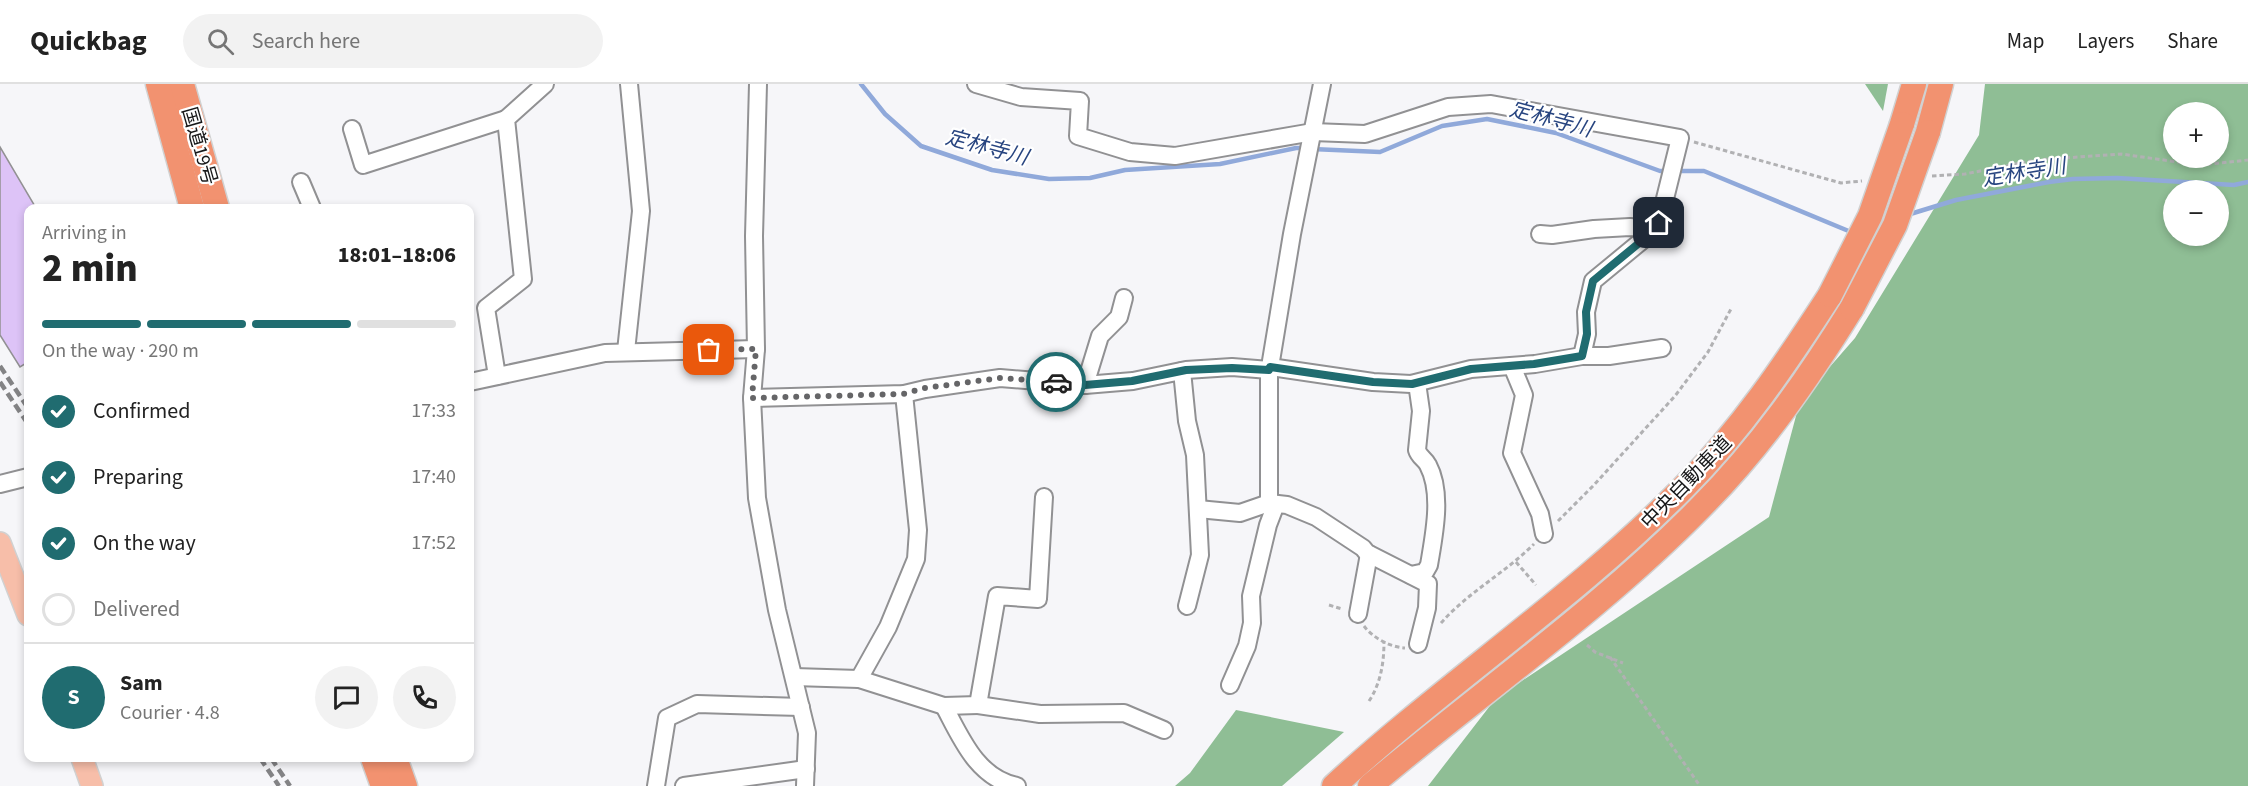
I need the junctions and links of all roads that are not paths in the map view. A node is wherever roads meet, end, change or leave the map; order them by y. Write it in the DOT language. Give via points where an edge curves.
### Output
graph roads {
  1 [pos="158,84"];
  2 [pos="182,84"];
  3 [pos="545,84"];
  4 [pos="629,84"];
  5 [pos="758,84"];
  6 [pos="976,84"];
  7 [pos="1322,84"];
  8 [pos="1914,84"];
  9 [pos="1941,84"];
  10 [pos="506,119"];
  11 [pos="352,129"];
  12 [pos="1313,132"];
  13 [pos="301,182"];
  14 [pos="191,204"];
  15 [pos="216,204"];
  16 [pos="310,204"];
  17 [pos="1654,229"];
  18 [pos="1540,234"];
  19 [pos="1124,298"];
  20 [pos="1662,348"];
  21 [pos="756,349"];
  22 [pos="627,351"];
  23 [pos="1582,356"];
  24 [pos="1512,366"];
  25 [pos="1270,368"];
  26 [pos="1182,371"];
  27 [pos="497,376"];
  28 [pos="474,381"];
  29 [pos="1417,383"];
  30 [pos="1085,385"];
  31 [pos="903,394"];
  32 [pos="752,398"];
  33 [pos="24,478"];
  34 [pos="0,484"];
  35 [pos="1044,497"];
  36 [pos="1272,503"];
  37 [pos="1198,509"];
  38 [pos="1544,534"];
  39 [pos="0,543"];
  40 [pos="1369,554"];
  41 [pos="1411,575"];
  42 [pos="24,605"];
  43 [pos="1187,606"];
  44 [pos="1358,614"];
  45 [pos="1418,644"];
  46 [pos="794,676"];
  47 [pos="859,679"];
  48 [pos="1230,686"];
  49 [pos="978,705"];
  50 [pos="944,706"];
  51 [pos="801,707"];
  52 [pos="1164,730"];
  53 [pos="83,762"];
  54 [pos="374,762"];
  55 [pos="396,762"];
  56 [pos="806,778"];
  57 [pos="92,786"];
  58 [pos="383,786"];
  59 [pos="405,786"];
  60 [pos="656,786"];
  61 [pos="684,786"];
  62 [pos="1017,786"];
  63 [pos="1334,786"];
  64 [pos="1370,786"];
  1 -- 14 [label="highway, 国道19号"];
  2 -- 15 [label="highway, 国道19号"];
  3 -- 10 [label="street"];
  4 -- 22 [label="street" via="641,211"];
  5 -- 21 [label="street"];
  6 -- 12 [label="street" via="1021,97 1080,101 1078,136 1131,152 1174,156"];
  7 -- 12 [label="street"];
  8 -- 63 [label="highway, 中央自動車道, bridge" via="1870,216 1830,296 1742,423 1620,549"];
  9 -- 64 [label="highway, 中央自動車道, bridge" via="1895,225 1852,308 1766,433 1695,513 1598,602"];
  10 -- 11 [label="street" via="363,165"];
  10 -- 27 [label="street" via="523,279 486,308"];
  12 -- 17 [label="street" via="1365,134 1448,108 1491,104 1680,138 1663,213"];
  12 -- 25 [label="street"];
  13 -- 16 [label="street"];
  17 -- 18 [label="street" via="1629,227"];
  17 -- 23 [label="street" via="1593,281"];
  19 -- 30 [label="street" via="1119,317 1101,336"];
  20 -- 23 [label="street"];
  21 -- 22 [label="street"];
  21 -- 32 [label="street"];
  22 -- 27 [label="street"];
  23 -- 24 [label="street"];
  24 -- 29 [label="street" via="1471,369"];
  24 -- 38 [label="street" via="1524,402 1512,453 1540,514"];
  25 -- 26 [label="street"];
  25 -- 29 [label="street" via="1373,382"];
  25 -- 36 [label="street"];
  26 -- 30 [label="street"];
  26 -- 37 [label="street"];
  27 -- 28 [label="street"];
  29 -- 41 [label="street" via="1421,411 1417,450 1429,465 1436,503 1429,565 1425,572"];
  30 -- 31 [label="street" via="1000,378"];
  31 -- 32 [label="street"];
  31 -- 47 [label="street" via="918,530 916,559 888,627"];
  32 -- 46 [label="street" via="757,498 777,610"];
  33 -- 34 [label="street"];
  35 -- 49 [label="street" via="1038,599 997,596"];
  36 -- 37 [label="street" via="1240,513"];
  36 -- 40 [label="street" via="1316,517"];
  36 -- 48 [label="street" via="1251,596 1252,623 1247,646"];
  37 -- 43 [label="street" via="1200,555"];
  39 -- 42 [label="main road"];
  40 -- 41 [label="street"];
  40 -- 44 [label="street"];
  41 -- 45 [label="street" via="1428,584"];
  46 -- 47 [label="street"];
  46 -- 51 [label="street"];
  47 -- 50 [label="street"];
  49 -- 50 [label="street"];
  49 -- 52 [label="street" via="1040,714 1124,713"];
  50 -- 62 [label="street" via="970,754 987,772"];
  51 -- 56 [label="street" via="807,733"];
  51 -- 60 [label="street" via="697,704 667,718"];
  53 -- 57 [label="main road"];
  54 -- 58 [label="highway"];
  55 -- 59 [label="highway"];
  56 -- 61 [label="street"];
}
